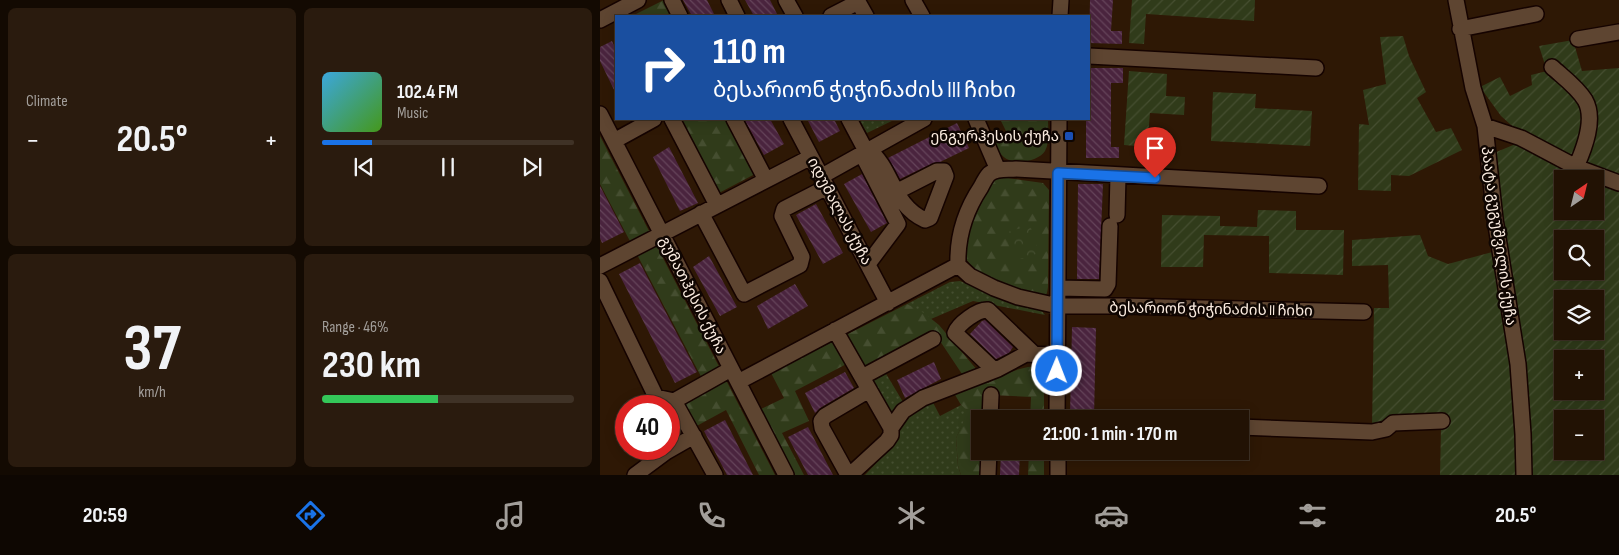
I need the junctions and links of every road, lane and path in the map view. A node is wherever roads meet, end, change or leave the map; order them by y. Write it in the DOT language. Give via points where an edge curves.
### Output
graph roads {
  1 [pos="638,0"];
  2 [pos="672,0"];
  3 [pos="729,0"];
  4 [pos="786,0"];
  5 [pos="913,0"];
  6 [pos="1061,0"];
  7 [pos="1456,0"];
  8 [pos="858,1"];
  9 [pos="618,14"];
  10 [pos="1536,14"];
  11 [pos="680,15"];
  12 [pos="736,15"];
  13 [pos="794,15"];
  14 [pos="833,15"];
  15 [pos="865,15"];
  16 [pos="921,15"];
  17 [pos="1060,15"];
  18 [pos="600,20"];
  19 [pos="1460,28"];
  20 [pos="1619,32"];
  21 [pos="1578,39"];
  22 [pos="1090,56"];
  23 [pos="1552,67"];
  24 [pos="1316,68"];
  25 [pos="600,114"];
  26 [pos="652,120"];
  27 [pos="673,120"];
  28 [pos="735,120"];
  29 [pos="792,120"];
  30 [pos="850,120"];
  31 [pos="920,120"];
  32 [pos="976,120"];
  33 [pos="1059,120"];
  34 [pos="1485,126"];
  35 [pos="614,141"];
  36 [pos="867,150"];
  37 [pos="811,157"];
  38 [pos="1576,167"];
  39 [pos="998,170"];
  40 [pos="1058,173"];
  41 [pos="1118,176"];
  42 [pos="766,180"];
  43 [pos="824,182"];
  44 [pos="1619,183"];
  45 [pos="1319,186"];
  46 [pos="896,192"];
  47 [pos="717,205"];
  48 [pos="701,214"];
  49 [pos="662,234"];
  50 [pos="868,264"];
  51 [pos="958,265"];
  52 [pos="600,266"];
  53 [pos="600,281"];
  54 [pos="1058,288"];
  55 [pos="888,303"];
  56 [pos="1058,306"];
  57 [pos="1364,312"];
  58 [pos="835,330"];
  59 [pos="933,339"];
  60 [pos="1034,354"];
  61 [pos="1057,355"];
  62 [pos="998,369"];
  63 [pos="735,375"];
  64 [pos="866,384"];
  65 [pos="655,395"];
  66 [pos="991,395"];
  67 [pos="680,398"];
  68 [pos="990,410"];
  69 [pos="1057,410"];
  70 [pos="680,412"];
  71 [pos="1442,421"];
  72 [pos="1249,427"];
  73 [pos="891,428"];
  74 [pos="694,436"];
  75 [pos="989,460"];
  76 [pos="1058,460"];
  77 [pos="852,474"];
  78 [pos="635,475"];
  79 [pos="715,475"];
  80 [pos="786,475"];
  81 [pos="988,475"];
  82 [pos="1058,475"];
  83 [pos="1524,475"];
  1 -- 9 [label="street"];
  2 -- 11 [label="street"];
  3 -- 12 [label="street"];
  4 -- 13 [label="street"];
  5 -- 16 [label="street"];
  6 -- 17 [label="street"];
  7 -- 19 [label="street, პაატა გუგუშვილის ქუჩა"];
  8 -- 14 [label="street"];
  8 -- 15 [label="street"];
  9 -- 18 [label="street"];
  10 -- 19 [label="street"];
  19 -- 34 [label="street, პაატა გუგუშვილის ქუჩა"];
  20 -- 21 [label="street"];
  22 -- 24 [label="street"];
  23 -- 38 [label="street" via="1586,102 1587,132"];
  25 -- 35 [label="street, გუმათჰესის ქუჩა"];
  26 -- 35 [label="street"];
  27 -- 47 [label="street"];
  28 -- 42 [label="street"];
  29 -- 37 [label="street, იდუმალას ქუჩა"];
  30 -- 36 [label="street"];
  31 -- 36 [label="street"];
  32 -- 39 [label="street"];
  33 -- 40 [label="street"];
  34 -- 38 [label="street" via="1521,138"];
  34 -- 83 [label="street, პაატა გუგუშვილის ქუჩა" via="1496,228 1518,364"];
  35 -- 49 [label="street, გუმათჰესის ქუჩა"];
  36 -- 43 [label="street"];
  36 -- 46 [label="street" via="876,156"];
  36 -- 50 [label="street" via="865,160 898,224"];
  37 -- 42 [label="street"];
  37 -- 43 [label="street, იდუმალას ქუჩა"];
  38 -- 44 [label="street"];
  39 -- 40 [label="street"];
  39 -- 51 [label="street" via="989,174 967,213 961,230"];
  40 -- 41 [label="street"];
  40 -- 54 [label="street"];
  41 -- 45 [label="street"];
  41 -- 54 [label="street" via="1108,284 1105,289"];
  42 -- 47 [label="street"];
  43 -- 48 [label="street" via="782,212 802,257 800,265 744,294"];
  43 -- 50 [label="street, იდუმალას ქუჩა"];
  47 -- 48 [label="street"];
  48 -- 49 [label="street"];
  49 -- 52 [label="street"];
  49 -- 63 [label="street, გუმათჰესის ქუჩა"];
  50 -- 55 [label="street, იდუმალას ქუჩა"];
  51 -- 55 [label="street"];
  51 -- 56 [label="street" via="970,276 994,288"];
  53 -- 65 [label="street"];
  54 -- 56 [label="street"];
  55 -- 58 [label="street"];
  56 -- 57 [label="street, ბესარიონ ჭიჭინაძის II ჩიხი"];
  56 -- 61 [label="street"];
  58 -- 63 [label="street"];
  58 -- 64 [label="street"];
  59 -- 64 [label="street"];
  60 -- 61 [label="street"];
  60 -- 62 [label="street" via="1020,356"];
  60 -- 62 [label="street" via="994,314 982,310 956,328 955,333 992,368"];
  61 -- 69 [label="street"];
  62 -- 73 [label="street" via="923,398 903,411"];
  63 -- 67 [label="street"];
  63 -- 80 [label="street, გუმათჰესის ქუჩა"];
  64 -- 73 [label="street"];
  64 -- 77 [label="street" via="821,421 822,428"];
  66 -- 68 [label="street"];
  70 -- 74 [label="street"];
  71 -- 72 [label="street" via="1393,423 1386,429 1372,432"];
  73 -- 77 [label="street" via="887,442"];
  74 -- 78 [label="street"];
  74 -- 79 [label="street"];
  75 -- 81 [label="street"];
  76 -- 82 [label="street"];
}
